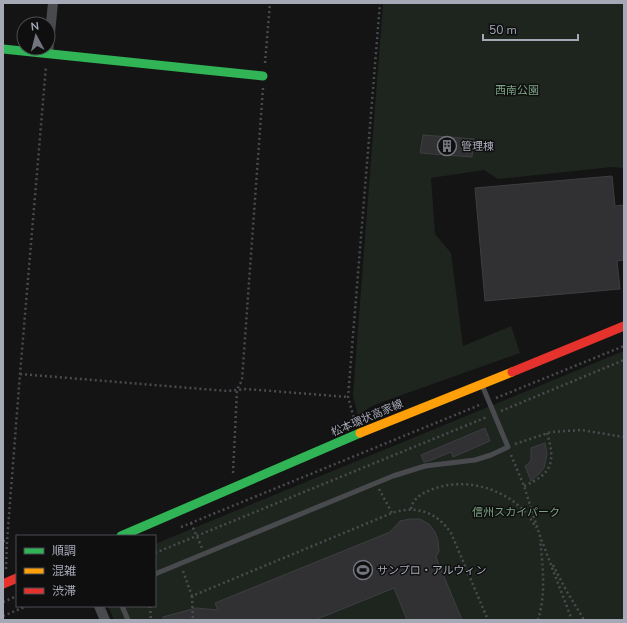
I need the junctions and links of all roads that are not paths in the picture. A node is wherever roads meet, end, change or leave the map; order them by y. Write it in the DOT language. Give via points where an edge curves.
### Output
graph roads {
  1 [pos="53,3"];
  2 [pos="52,16"];
  3 [pos="3,49"];
  4 [pos="16,50"];
  5 [pos="56,54"];
  6 [pos="263,76"];
  7 [pos="624,326"];
  8 [pos="482,384"];
  9 [pos="123,535"];
  10 [pos="156,574"];
  11 [pos="16,578"];
  12 [pos="4,584"];
  13 [pos="99,607"];
  14 [pos="122,607"];
  15 [pos="105,620"];
  16 [pos="128,620"];
  1 -- 2 [label="street"];
  3 -- 4 [label="main road"];
  5 -- 6 [label="main road"];
  7 -- 8 [label="main road, 松本環状高家線"];
  8 -- 9 [label="main road, 松本環状高家線"];
  8 -- 10 [label="lane" via="508,447 475,460 409,470"];
  11 -- 12 [label="main road"];
  13 -- 15 [label="street"];
  14 -- 16 [label="lane"];
}
